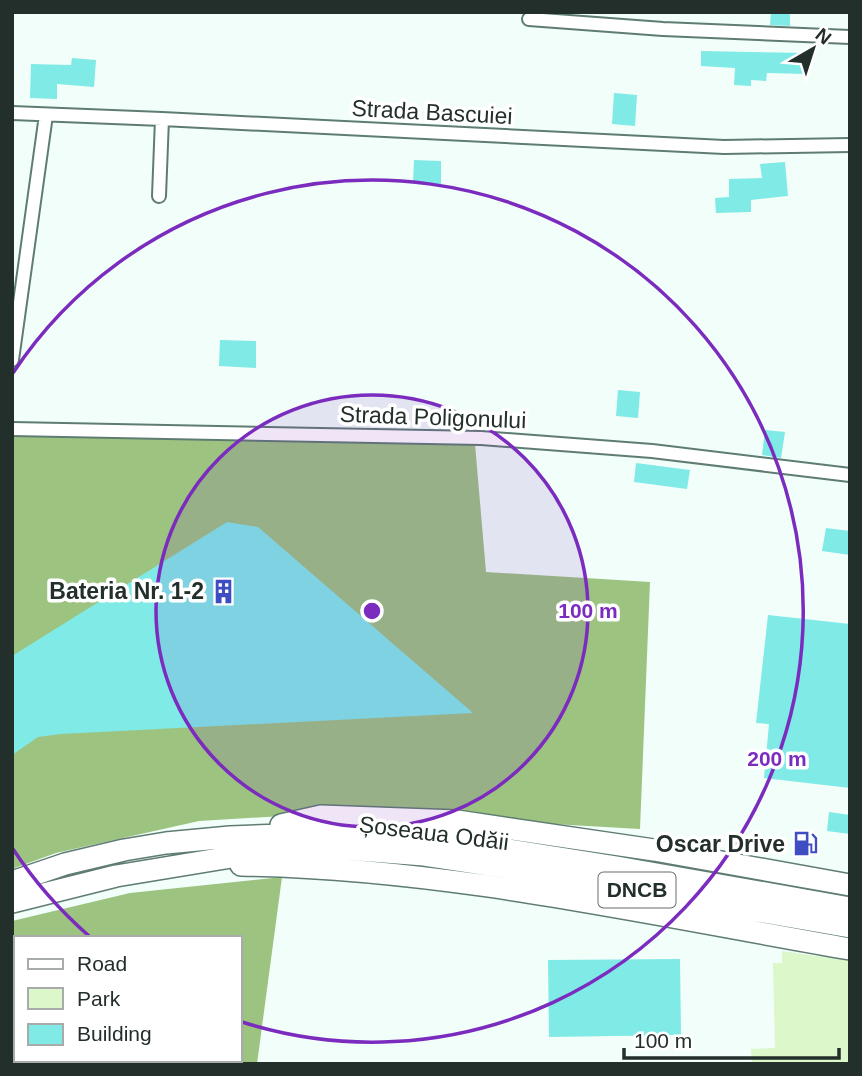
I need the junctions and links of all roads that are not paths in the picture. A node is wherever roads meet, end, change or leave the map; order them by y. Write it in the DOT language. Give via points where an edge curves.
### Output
graph roads {
  1 [pos="529,19"];
  2 [pos="850,37"];
  3 [pos="12,113"];
  4 [pos="46,115"];
  5 [pos="162,119"];
  6 [pos="850,145"];
  7 [pos="159,196"];
  8 [pos="12,360"];
  9 [pos="12,429"];
  10 [pos="850,475"];
  11 [pos="230,837"];
  12 [pos="190,864"];
  13 [pos="12,882"];
  14 [pos="850,885"];
  15 [pos="12,902"];
  16 [pos="850,908"];
  17 [pos="850,928"];
  18 [pos="850,948"];
  1 -- 2 [label="street"];
  3 -- 4 [label="street, Strada Bascuiei"];
  4 -- 5 [label="street, Strada Bascuiei"];
  4 -- 8 [label="street"];
  5 -- 6 [label="street, Strada Bascuiei" via="712,147"];
  5 -- 7 [label="street"];
  9 -- 10 [label="street, Strada Poligonului" via="481,438 652,451"];
  11 -- 13 [label="main road, Șoseaua Odăii / DNCB" via="124,849"];
  11 -- 14 [label="main road" via="321,816 457,821"];
  11 -- 16 [label="main road, Șoseaua Odăii / DNCB" via="359,832 439,839"];
  12 -- 15 [label="main road, Șoseaua Odăii / DNCB" via="116,876"];
  12 -- 17 [label="main road, Șoseaua Odăii / DNCB" via="272,850 401,853"];
  12 -- 18 [label="main road" via="297,866 452,881"];
}
